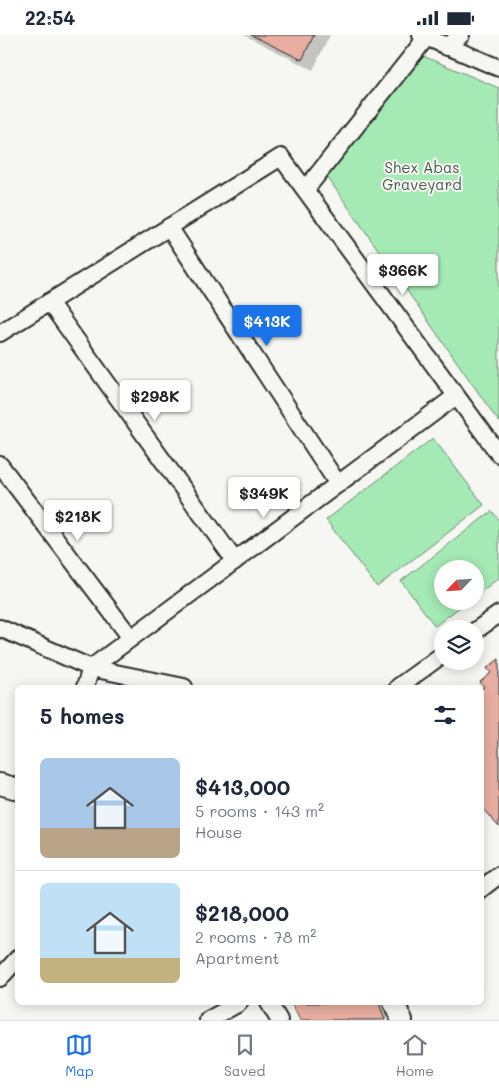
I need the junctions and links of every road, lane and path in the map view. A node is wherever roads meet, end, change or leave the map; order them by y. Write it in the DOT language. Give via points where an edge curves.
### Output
graph roads {
  1 [pos="461,35"];
  2 [pos="424,37"];
  3 [pos="447,47"];
  4 [pos="499,68"];
  5 [pos="306,189"];
  6 [pos="169,227"];
  7 [pos="49,302"];
  8 [pos="2,326"];
  9 [pos="456,396"];
  10 [pos="499,454"];
  11 [pos="0,465"];
  12 [pos="338,484"];
  13 [pos="235,561"];
  14 [pos="499,614"];
  15 [pos="484,625"];
  16 [pos="0,628"];
  17 [pos="131,638"];
  18 [pos="434,661"];
  19 [pos="91,668"];
  20 [pos="86,685"];
  21 [pos="174,685"];
  22 [pos="401,685"];
  23 [pos="0,784"];
  24 [pos="15,788"];
  25 [pos="499,875"];
  26 [pos="484,887"];
  27 [pos="15,961"];
  28 [pos="0,978"];
  29 [pos="235,1005"];
  30 [pos="271,1005"];
  31 [pos="395,1005"];
  32 [pos="208,1020"];
  33 [pos="278,1020"];
  34 [pos="402,1020"];
  1 -- 3 [label="street"];
  2 -- 3 [label="street"];
  2 -- 5 [label="street"];
  3 -- 4 [label="street"];
  5 -- 6 [label="street" via="281,157"];
  5 -- 9 [label="street"];
  6 -- 7 [label="street"];
  6 -- 12 [label="street"];
  7 -- 8 [label="street"];
  7 -- 13 [label="street"];
  9 -- 10 [label="street"];
  9 -- 12 [label="street"];
  11 -- 17 [label="street"];
  12 -- 13 [label="street"];
  13 -- 17 [label="street"];
  14 -- 15 [label="street"];
  16 -- 19 [label="street"];
  17 -- 19 [label="street"];
  18 -- 22 [label="street"];
  19 -- 20 [label="street"];
  19 -- 21 [label="street"];
  23 -- 24 [label="street"];
  25 -- 26 [label="street"];
  27 -- 28 [label="street"];
  29 -- 32 [label="street"];
  30 -- 33 [label="street"];
  31 -- 34 [label="street"];
}
